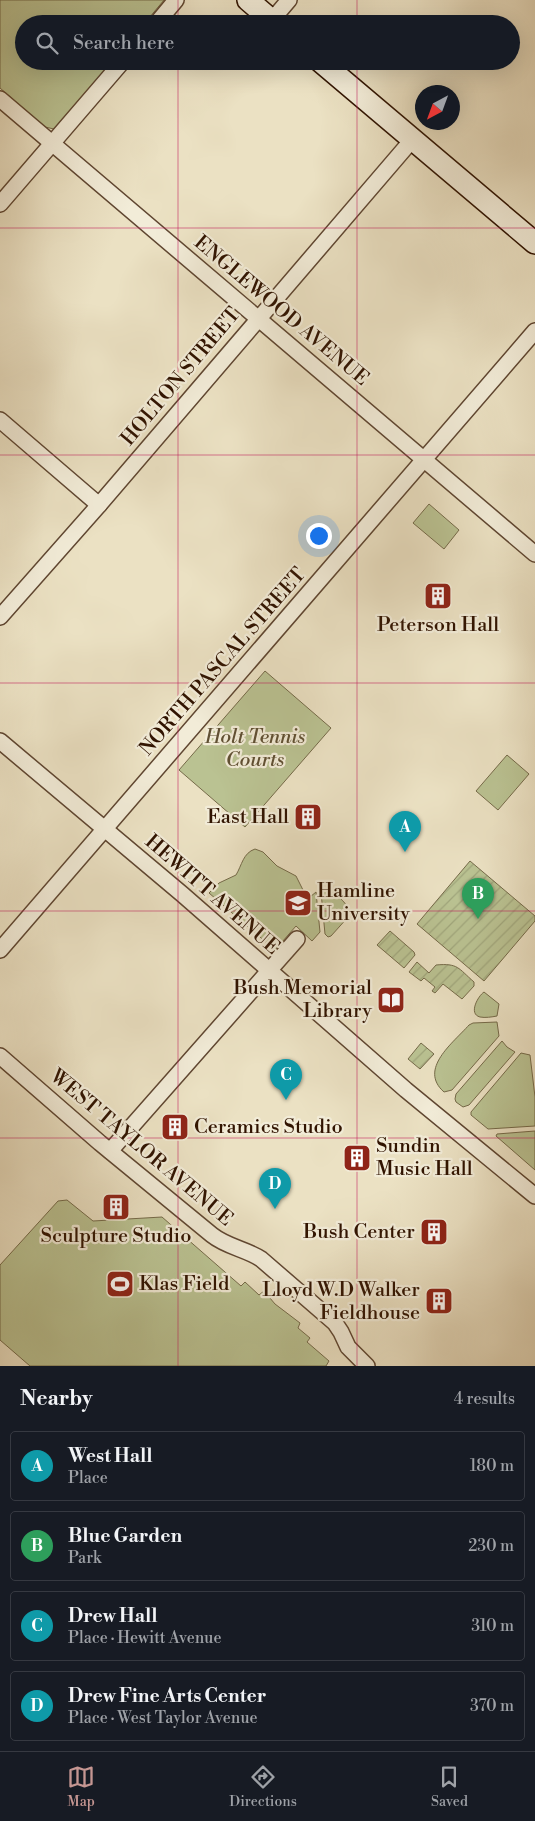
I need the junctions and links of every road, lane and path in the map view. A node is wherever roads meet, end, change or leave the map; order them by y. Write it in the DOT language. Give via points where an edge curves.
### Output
graph roads {
  1 [pos="176,0"];
  2 [pos="248,0"];
  3 [pos="289,0"];
  4 [pos="164,15"];
  5 [pos="266,15"];
  6 [pos="279,15"];
  7 [pos="115,70"];
  8 [pos="330,70"];
  9 [pos="0,99"];
  10 [pos="412,140"];
  11 [pos="52,144"];
  12 [pos="0,204"];
  13 [pos="535,243"];
  14 [pos="258,318"];
  15 [pos="535,331"];
  16 [pos="0,420"];
  17 [pos="424,458"];
  18 [pos="99,505"];
  19 [pos="535,554"];
  20 [pos="0,617"];
  21 [pos="0,741"];
  22 [pos="105,829"];
  23 [pos="297,939"];
  24 [pos="0,950"];
  25 [pos="269,970"];
  26 [pos="0,1056"];
  27 [pos="110,1151"];
  28 [pos="535,1196"];
  29 [pos="367,1366"];
  1 -- 4 [label="street"];
  2 -- 5 [label="street"];
  3 -- 6 [label="street"];
  7 -- 11 [label="street"];
  8 -- 10 [label="street"];
  9 -- 11 [label="street, ENGLEWOOD AVENUE"];
  10 -- 13 [label="street"];
  10 -- 14 [label="street, HOLTON STREET"];
  11 -- 12 [label="street"];
  11 -- 14 [label="street, ENGLEWOOD AVENUE"];
  14 -- 17 [label="street, ENGLEWOOD AVENUE"];
  14 -- 18 [label="street, HOLTON STREET"];
  15 -- 17 [label="street, NORTH PASCAL STREET"];
  16 -- 18 [label="street"];
  17 -- 19 [label="street, ENGLEWOOD AVENUE"];
  17 -- 22 [label="street, NORTH PASCAL STREET"];
  18 -- 20 [label="street, HOLTON STREET"];
  21 -- 22 [label="street, HEWITT AVENUE"];
  22 -- 24 [label="street, NORTH PASCAL STREET"];
  22 -- 25 [label="street, HEWITT AVENUE"];
  23 -- 25 [label="street"];
  25 -- 27 [label="street"];
  25 -- 28 [label="street, HEWITT AVENUE" via="406,1090"];
  26 -- 27 [label="street, WEST TAYLOR AVENUE"];
  27 -- 29 [label="street, WEST TAYLOR AVENUE" via="218,1240 261,1259 335,1323 348,1347"];
}
